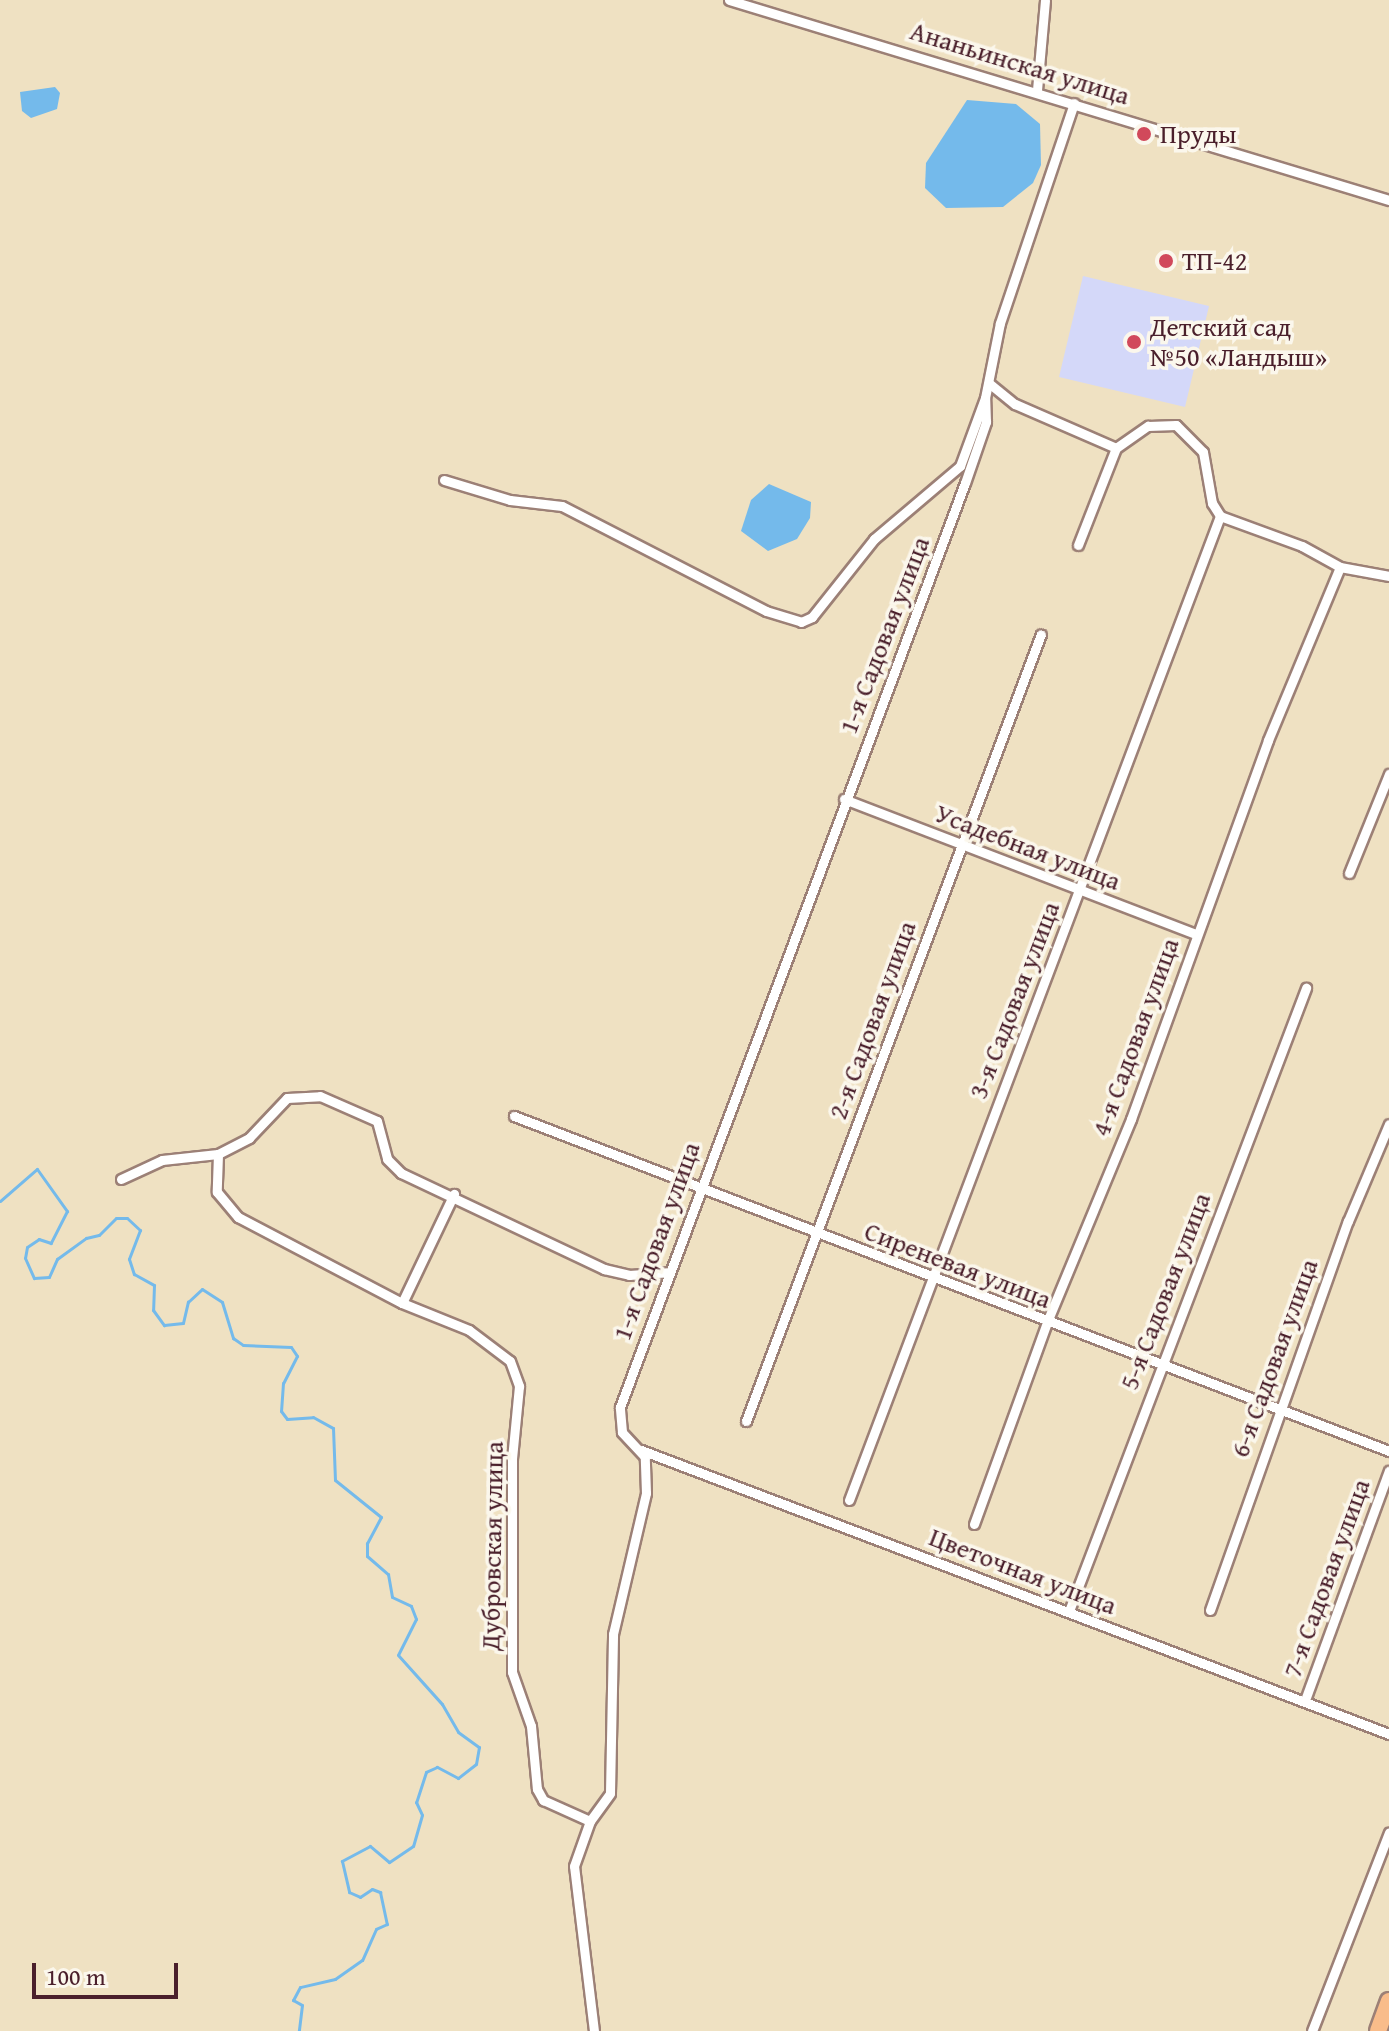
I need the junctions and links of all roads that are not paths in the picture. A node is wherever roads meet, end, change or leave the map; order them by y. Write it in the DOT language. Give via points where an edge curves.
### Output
graph roads {
  1 [pos="729,0"];
  2 [pos="1045,0"];
  3 [pos="1037,90"];
  4 [pos="1074,103"];
  5 [pos="1389,200"];
  6 [pos="990,384"];
  7 [pos="985,398"];
  8 [pos="1116,448"];
  9 [pos="960,466"];
  10 [pos="444,480"];
  11 [pos="965,480"];
  12 [pos="1220,516"];
  13 [pos="1078,545"];
  14 [pos="1340,567"];
  15 [pos="1389,576"];
  16 [pos="1041,634"];
  17 [pos="1389,774"];
  18 [pos="844,799"];
  19 [pos="960,847"];
  20 [pos="1349,873"];
  21 [pos="1079,891"];
  22 [pos="1196,934"];
  23 [pos="1306,988"];
  24 [pos="514,1116"];
  25 [pos="1389,1124"];
  26 [pos="218,1154"];
  27 [pos="121,1179"];
  28 [pos="700,1187"];
  29 [pos="454,1194"];
  30 [pos="816,1235"];
  31 [pos="668,1272"];
  32 [pos="932,1278"];
  33 [pos="402,1303"];
  34 [pos="1047,1322"];
  35 [pos="1160,1363"];
  36 [pos="1279,1409"];
  37 [pos="746,1421"];
  38 [pos="641,1450"];
  39 [pos="1389,1451"];
  40 [pos="1389,1471"];
  41 [pos="849,1500"];
  42 [pos="974,1524"];
  43 [pos="1210,1610"];
  44 [pos="1069,1611"];
  45 [pos="1305,1700"];
  46 [pos="1389,1734"];
  47 [pos="590,1821"];
  48 [pos="1389,1832"];
  49 [pos="1389,2001"];
  50 [pos="594,2031"];
  51 [pos="1312,2031"];
  52 [pos="1378,2031"];
  1 -- 3 [label="street, Ананьинская улица"];
  2 -- 3 [label="street"];
  3 -- 4 [label="street, Ананьинская улица"];
  4 -- 5 [label="street, Ананьинская улица"];
  4 -- 6 [label="street" via="1009,291"];
  6 -- 7 [label="street"];
  6 -- 8 [label="street" via="1015,404"];
  7 -- 9 [label="street"];
  7 -- 11 [label="street, 1-я Садовая улица" via="986,422"];
  8 -- 12 [label="street" via="1158,422 1183,430 1203,452 1212,503"];
  8 -- 13 [label="street"];
  9 -- 10 [label="street" via="874,539 812,617 801,622 766,611 562,506 510,500"];
  9 -- 11 [label="street"];
  11 -- 18 [label="street, 1-я Садовая улица"];
  12 -- 14 [label="street" via="1302,546"];
  12 -- 21 [label="street, 3-я Садовая улица"];
  14 -- 15 [label="street"];
  14 -- 22 [label="street, 4-я Садовая улица"];
  16 -- 19 [label="street, 2-я Садовая улица"];
  17 -- 20 [label="street"];
  18 -- 19 [label="street, Усадебная улица"];
  18 -- 28 [label="street, 1-я Садовая улица"];
  19 -- 21 [label="street, Усадебная улица"];
  19 -- 30 [label="street, 2-я Садовая улица"];
  21 -- 22 [label="street, Усадебная улица"];
  21 -- 32 [label="street, 3-я Садовая улица"];
  22 -- 34 [label="street, 4-я Садовая улица" via="1131,1119"];
  23 -- 35 [label="street, 5-я Садовая улица"];
  24 -- 28 [label="street, Сиреневая улица"];
  25 -- 36 [label="street, 6-я Садовая улица"];
  26 -- 27 [label="street" via="162,1160"];
  26 -- 29 [label="street" via="249,1138 287,1098 320,1096 369,1114 382,1132 392,1167"];
  26 -- 33 [label="street, Дубровская улица" via="217,1192 238,1217"];
  28 -- 30 [label="street, Сиреневая улица"];
  28 -- 31 [label="street, 1-я Садовая улица"];
  29 -- 31 [label="street" via="604,1269 629,1275"];
  29 -- 33 [label="street"];
  30 -- 32 [label="street, Сиреневая улица"];
  30 -- 37 [label="street, 2-я Садовая улица"];
  31 -- 38 [label="street, 1-я Садовая улица" via="620,1407 622,1432"];
  32 -- 34 [label="street, Сиреневая улица"];
  32 -- 41 [label="street, 3-я Садовая улица"];
  33 -- 47 [label="street, Дубровская улица" via="469,1330 510,1361 519,1386 512,1459 512,1672 531,1726 537,1789 543,1800"];
  34 -- 35 [label="street, Сиреневая улица"];
  34 -- 42 [label="street, 4-я Садовая улица"];
  35 -- 36 [label="street, Сиреневая улица"];
  35 -- 44 [label="street, 5-я Садовая улица"];
  36 -- 39 [label="street, Сиреневая улица"];
  36 -- 43 [label="street, 6-я Садовая улица"];
  38 -- 44 [label="street, Цветочная улица"];
  38 -- 47 [label="street, 1-я Садовая улица" via="646,1493 613,1634 610,1793"];
  40 -- 45 [label="street, 7-я Садовая улица"];
  44 -- 45 [label="street, Цветочная улица"];
  45 -- 46 [label="street, Цветочная улица"];
  47 -- 50 [label="street, 1-я Садовая улица" via="574,1866"];
  48 -- 51 [label="street"];
  49 -- 52 [label="highway"];
}
